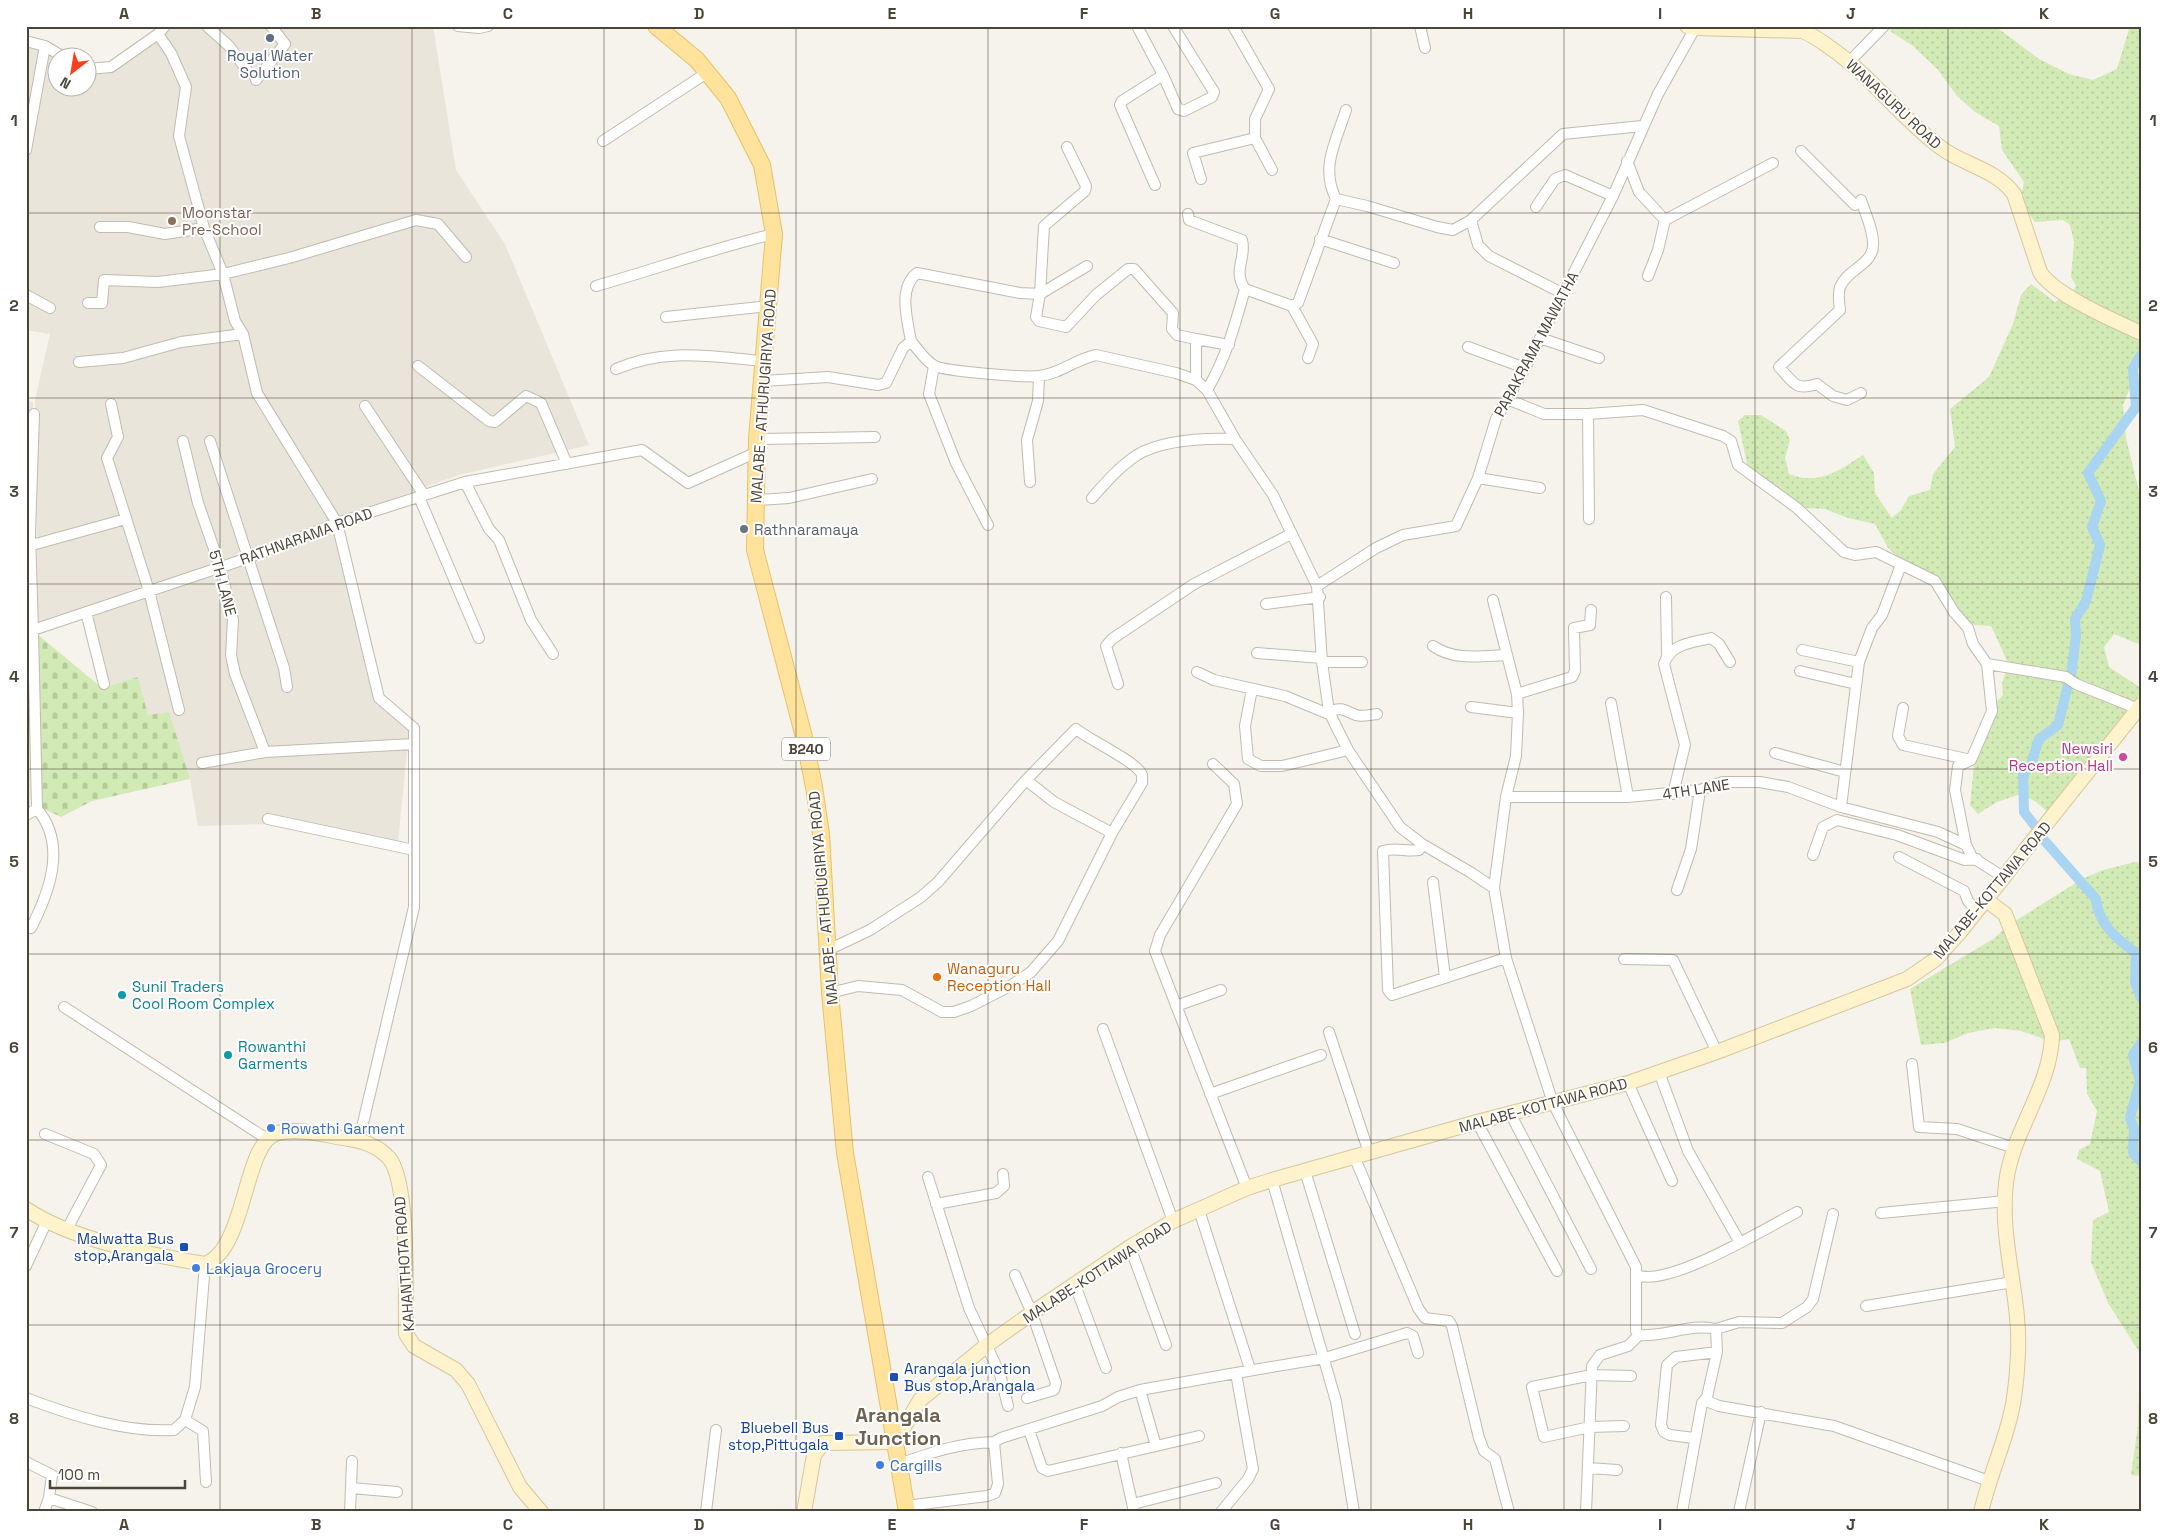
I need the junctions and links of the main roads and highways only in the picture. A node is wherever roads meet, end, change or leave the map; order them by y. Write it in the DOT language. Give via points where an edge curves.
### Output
graph roads {
  1 [pos="656,26"];
  2 [pos="1691,27"];
  3 [pos="2141,334"];
  4 [pos="2140,708"];
  5 [pos="1986,900"];
  6 [pos="26,1210"];
  7 [pos="920,1400"];
  8 [pos="892,1420"];
  9 [pos="895,1442"];
  10 [pos="906,1509"];
  11 [pos="540,1512"];
  12 [pos="804,1512"];
  13 [pos="1981,1512"];
  1 -- 8 [label="main road, MALABE - ATHURUGIRIYA ROAD / B240" via="697,60 728,98 762,165 774,234 757,446 755,550 814,787 821,834 830,993 845,1153"];
  2 -- 3 [label="main road, WANAGURU ROAD" via="1802,31 1810,34 1850,62 1942,149 1999,178 2008,186 2014,194 2046,282"];
  4 -- 5 [label="main road, MALABE-KOTTAWA ROAD"];
  5 -- 7 [label="main road, MALABE-KOTTAWA ROAD" via="1936,959 1908,979 1628,1083 1272,1180 1173,1222 1032,1313"];
  5 -- 13 [label="main road" via="2005,914 2052,1035 2046,1069 2014,1148 2006,1183 2018,1351 2016,1390"];
  6 -- 11 [label="main road, KAHANTHOTA ROAD" via="46,1223 134,1251 205,1264 213,1261 232,1232 256,1160 267,1139 276,1133 294,1131 359,1140 378,1149 390,1159 399,1180 406,1334 414,1346 456,1370 468,1384 520,1487"];
  7 -- 8 [label="main road"];
  7 -- 9 [label="main road, MALABE-KOTTAWA ROAD"];
  8 -- 9 [label="main road, MALABE - ATHURUGIRIYA ROAD / B240"];
  9 -- 10 [label="main road, MALABE - ATHURUGIRIYA ROAD / B240"];
  9 -- 12 [label="main road" via="823,1443 814,1455"];
}
